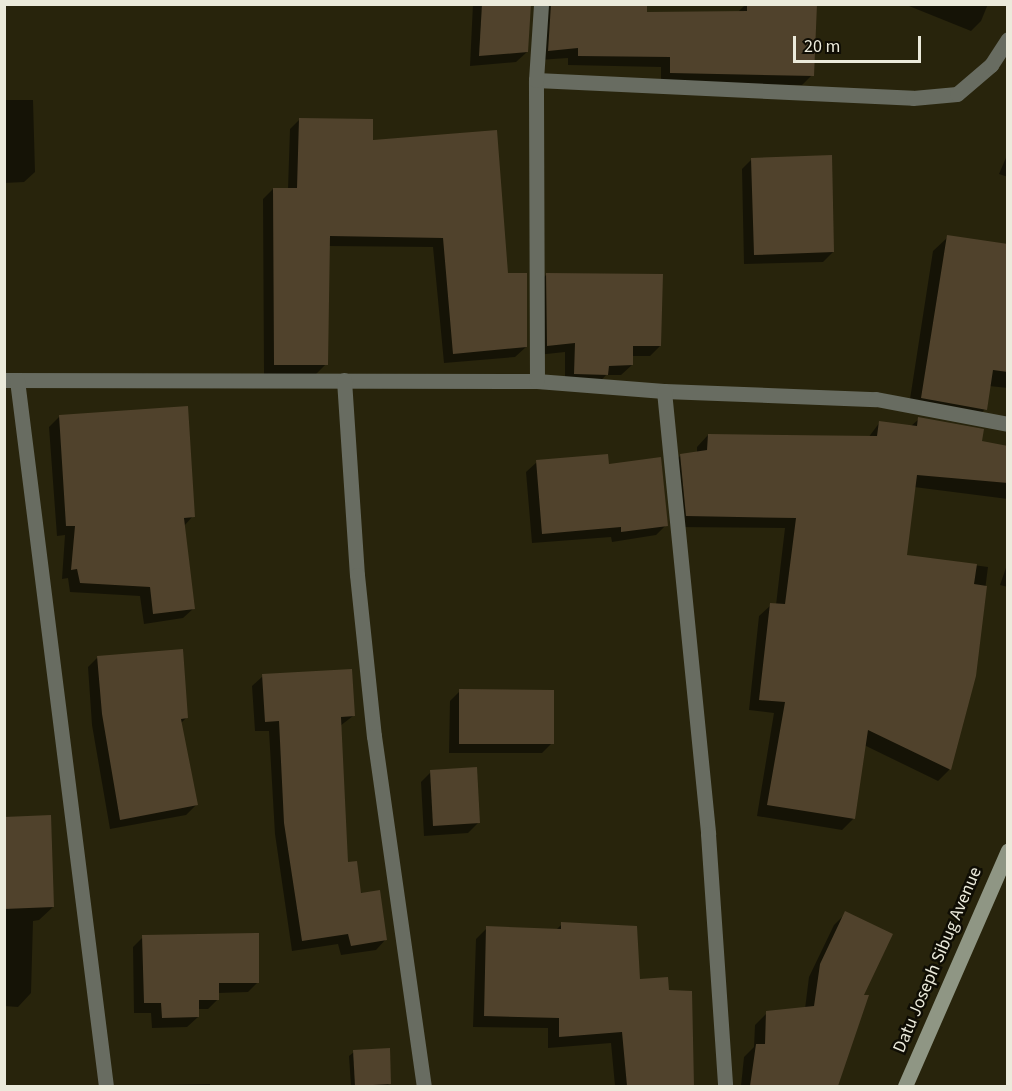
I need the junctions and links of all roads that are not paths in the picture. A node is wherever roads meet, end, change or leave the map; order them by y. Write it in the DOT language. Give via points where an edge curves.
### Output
graph roads {
  1 [pos="541,4"];
  2 [pos="1008,39"];
  3 [pos="536,80"];
  4 [pos="11,380"];
  5 [pos="344,380"];
  6 [pos="537,381"];
  7 [pos="664,391"];
  8 [pos="1008,424"];
  9 [pos="1006,856"];
  10 [pos="106,1086"];
  11 [pos="424,1086"];
  12 [pos="725,1086"];
  13 [pos="905,1086"];
  1 -- 3 [label="street"];
  2 -- 3 [label="street" via="991,65 957,94 924,97"];
  3 -- 6 [label="street"];
  4 -- 5 [label="street"];
  4 -- 10 [label="street"];
  5 -- 6 [label="street"];
  5 -- 11 [label="street" via="357,575 374,736"];
  6 -- 7 [label="street"];
  7 -- 8 [label="street" via="876,399"];
  7 -- 12 [label="street" via="708,834"];
  9 -- 13 [label="main road, Datu Joseph Sibug Avenue"];
}
